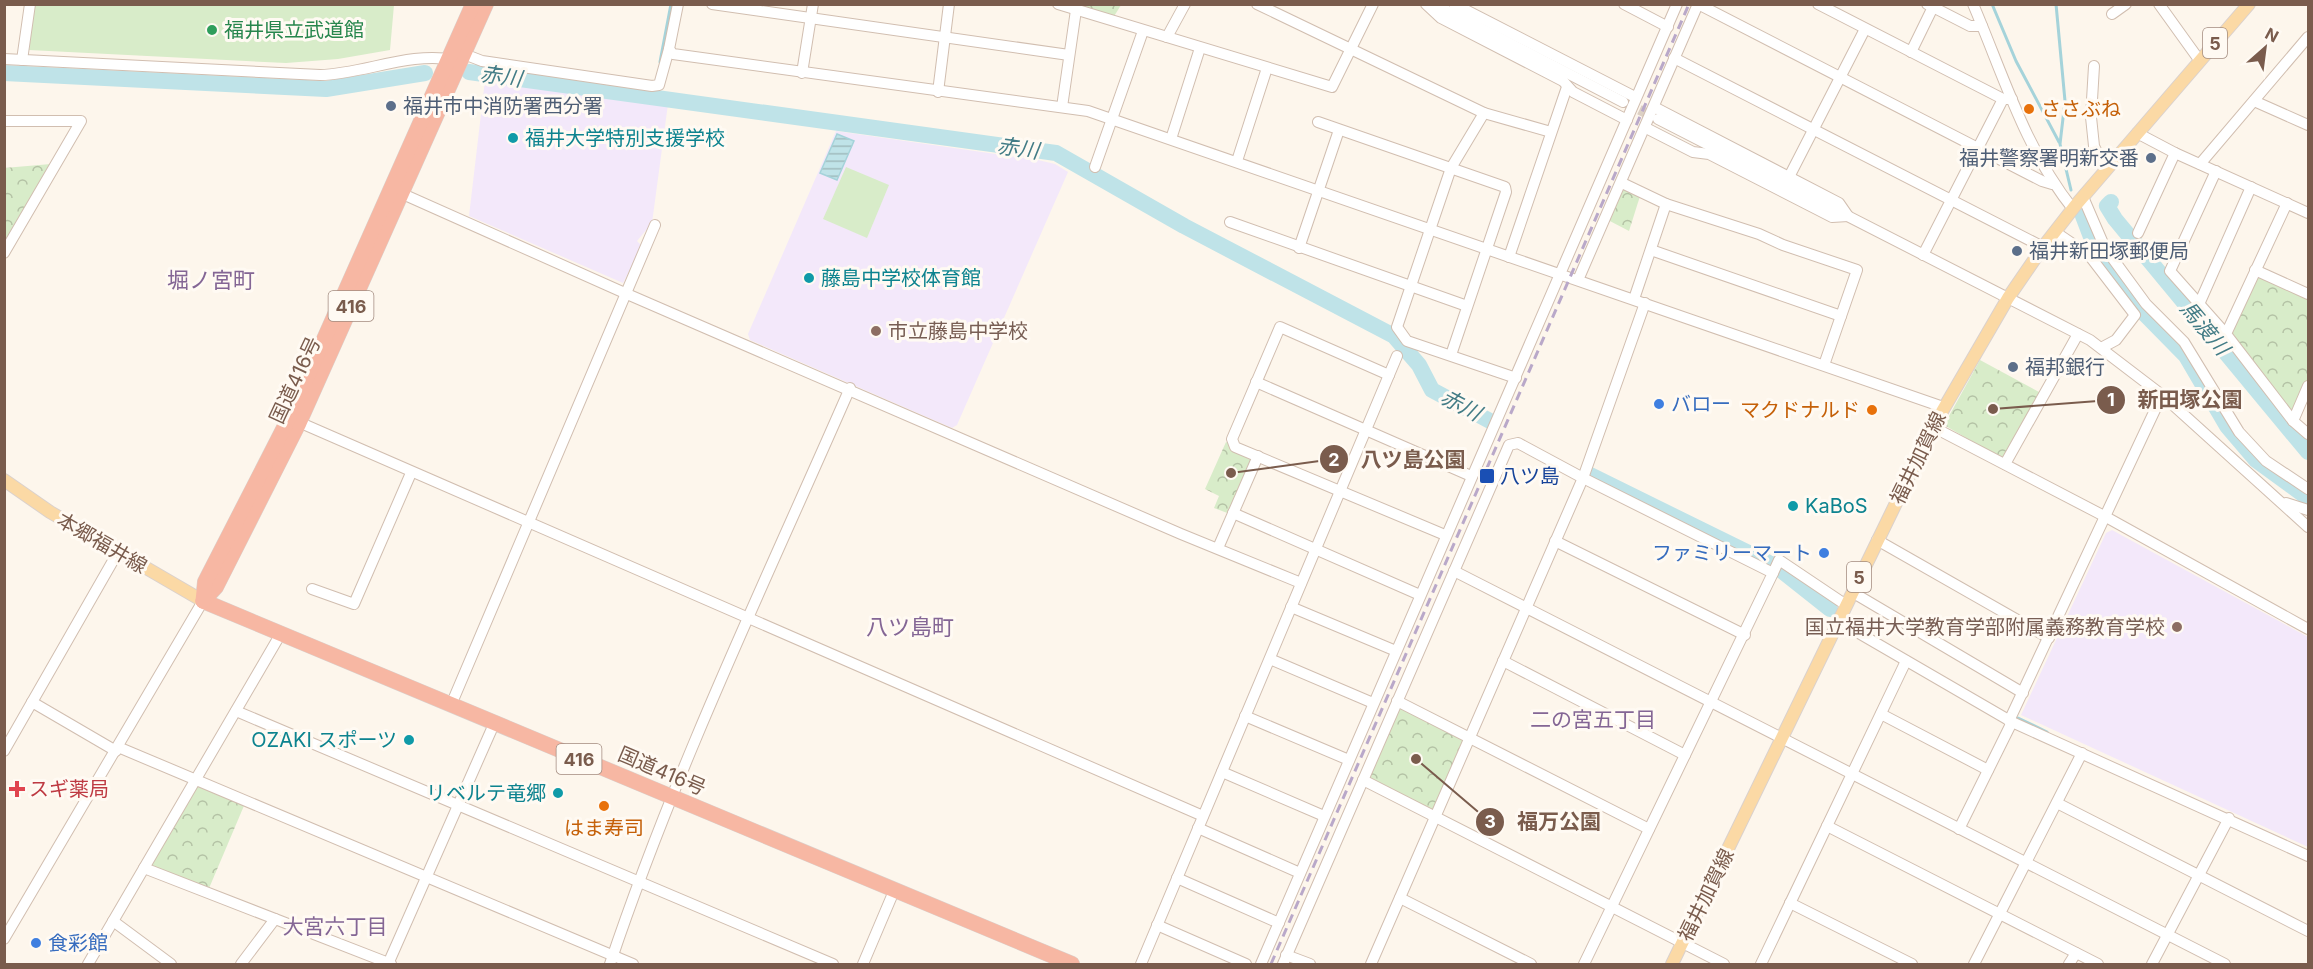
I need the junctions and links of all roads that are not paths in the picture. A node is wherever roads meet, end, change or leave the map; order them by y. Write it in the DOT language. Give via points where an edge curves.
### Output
graph roads {
  1 [pos="30,4"];
  2 [pos="473,4"];
  3 [pos="486,4"];
  4 [pos="678,4"];
  5 [pos="712,4"];
  6 [pos="813,4"];
  7 [pos="949,4"];
  8 [pos="1058,4"];
  9 [pos="1185,4"];
  10 [pos="1257,4"];
  11 [pos="1373,4"];
  12 [pos="1426,4"];
  13 [pos="1434,4"];
  14 [pos="1454,4"];
  15 [pos="1624,4"];
  16 [pos="1677,4"];
  17 [pos="1698,4"];
  18 [pos="1818,4"];
  19 [pos="1973,4"];
  20 [pos="2126,4"];
  21 [pos="2159,4"];
  22 [pos="2249,4"];
  23 [pos="1930,6"];
  24 [pos="1076,10"];
  25 [pos="2112,14"];
  26 [pos="811,19"];
  27 [pos="1982,26"];
  28 [pos="1668,27"];
  29 [pos="1865,29"];
  30 [pos="1143,31"];
  31 [pos="1167,37"];
  32 [pos="945,38"];
  33 [pos="2308,39"];
  34 [pos="1200,48"];
  35 [pos="669,49"];
  36 [pos="1350,50"];
  37 [pos="1911,52"];
  38 [pos="1069,55"];
  39 [pos="458,58"];
  40 [pos="1674,58"];
  41 [pos="4,59"];
  42 [pos="22,60"];
  43 [pos="2200,61"];
  44 [pos="2094,66"];
  45 [pos="1267,68"];
  46 [pos="802,73"];
  47 [pos="1840,78"];
  48 [pos="1567,87"];
  49 [pos="938,92"];
  50 [pos="1635,97"];
  51 [pos="2008,99"];
  52 [pos="2254,100"];
  53 [pos="1623,102"];
  54 [pos="1062,107"];
  55 [pos="1654,107"];
  56 [pos="1484,113"];
  57 [pos="1113,118"];
  58 [pos="1658,119"];
  59 [pos="1627,120"];
  60 [pos="4,121"];
  61 [pos="1317,122"];
  62 [pos="2308,125"];
  63 [pos="1646,128"];
  64 [pos="1339,130"];
  65 [pos="1813,130"];
  66 [pos="2139,130"];
  67 [pos="1551,132"];
  68 [pos="1171,139"];
  69 [pos="1977,148"];
  70 [pos="2175,153"];
  71 [pos="1237,161"];
  72 [pos="2200,164"];
  73 [pos="1095,167"];
  74 [pos="1451,168"];
  75 [pos="2104,170"];
  76 [pos="2216,171"];
  77 [pos="1789,177"];
  78 [pos="1622,183"];
  79 [pos="2052,184"];
  80 [pos="2251,187"];
  81 [pos="1319,190"];
  82 [pos="396,191"];
  83 [pos="1951,201"];
  84 [pos="2078,203"];
  85 [pos="2286,203"];
  86 [pos="1666,204"];
  87 [pos="2308,213"];
  88 [pos="1848,216"];
  89 [pos="1230,222"];
  90 [pos="655,225"];
  91 [pos="1431,228"];
  92 [pos="2055,232"];
  93 [pos="2138,233"];
  94 [pos="2043,247"];
  95 [pos="1299,248"];
  96 [pos="1486,248"];
  97 [pos="5,249"];
  98 [pos="1651,250"];
  99 [pos="1923,255"];
  100 [pos="1509,257"];
  101 [pos="2255,270"];
  102 [pos="1561,274"];
  103 [pos="1578,280"];
  104 [pos="1410,286"];
  105 [pos="627,294"];
  106 [pos="2308,294"];
  107 [pos="2008,298"];
  108 [pos="1639,301"];
  109 [pos="2200,302"];
  110 [pos="1467,306"];
  111 [pos="1841,316"];
  112 [pos="2078,334"];
  113 [pos="2226,334"];
  114 [pos="2101,348"];
  115 [pos="1451,355"];
  116 [pos="1397,356"];
  117 [pos="1824,365"];
  118 [pos="1389,375"];
  119 [pos="1516,378"];
  120 [pos="1256,382"];
  121 [pos="2308,386"];
  122 [pos="850,388"];
  123 [pos="2162,395"];
  124 [pos="1943,407"];
  125 [pos="294,420"];
  126 [pos="2293,421"];
  127 [pos="1933,427"];
  128 [pos="1366,429"];
  129 [pos="2308,434"];
  130 [pos="1258,456"];
  131 [pos="2005,464"];
  132 [pos="411,473"];
  133 [pos="1471,476"];
  134 [pos="1583,478"];
  135 [pos="4,480"];
  136 [pos="2308,489"];
  137 [pos="1340,491"];
  138 [pos="2280,501"];
  139 [pos="2308,510"];
  140 [pos="1233,513"];
  141 [pos="2106,518"];
  142 [pos="530,524"];
  143 [pos="2308,527"];
  144 [pos="1445,535"];
  145 [pos="1877,540"];
  146 [pos="1555,541"];
  147 [pos="1218,548"];
  148 [pos="1315,550"];
  149 [pos="118,552"];
  150 [pos="1454,572"];
  151 [pos="1773,573"];
  152 [pos="1301,583"];
  153 [pos="312,589"];
  154 [pos="1852,592"];
  155 [pos="1420,595"];
  156 [pos="203,601"];
  157 [pos="1846,604"];
  158 [pos="1291,607"];
  159 [pos="1526,608"];
  160 [pos="749,619"];
  161 [pos="1838,621"];
  162 [pos="2308,629"];
  163 [pos="280,635"];
  164 [pos="1745,635"];
  165 [pos="2049,638"];
  166 [pos="1396,651"];
  167 [pos="1269,658"];
  168 [pos="1503,661"];
  169 [pos="1906,661"];
  170 [pos="2023,693"];
  171 [pos="1397,701"];
  172 [pos="32,702"];
  173 [pos="1373,703"];
  174 [pos="1711,704"];
  175 [pos="451,705"];
  176 [pos="236,711"];
  177 [pos="1881,714"];
  178 [pos="1245,716"];
  179 [pos="2011,722"];
  180 [pos="494,724"];
  181 [pos="1470,737"];
  182 [pos="1781,739"];
  183 [pos="117,749"];
  184 [pos="4,751"];
  185 [pos="2082,753"];
  186 [pos="1685,755"];
  187 [pos="1349,760"];
  188 [pos="1988,770"];
  189 [pos="1222,771"];
  190 [pos="1852,775"];
  191 [pos="196,780"];
  192 [pos="1363,780"];
  193 [pos="672,798"];
  194 [pos="2057,803"];
  195 [pos="458,807"];
  196 [pos="1203,816"];
  197 [pos="1324,816"];
  198 [pos="1435,817"];
  199 [pos="2229,818"];
  200 [pos="1827,826"];
  201 [pos="1198,828"];
  202 [pos="1959,829"];
  203 [pos="1649,830"];
  204 [pos="2308,856"];
  205 [pos="2026,864"];
  206 [pos="144,868"];
  207 [pos="1300,873"];
  208 [pos="2199,875"];
  209 [pos="427,878"];
  210 [pos="1177,878"];
  211 [pos="638,881"];
  212 [pos="894,891"];
  213 [pos="1400,898"];
  214 [pos="1791,903"];
  215 [pos="1611,907"];
  216 [pos="2000,914"];
  217 [pos="275,919"];
  218 [pos="113,921"];
  219 [pos="1279,923"];
  220 [pos="1157,926"];
  221 [pos="2308,931"];
  222 [pos="2167,936"];
  223 [pos="4,939"];
  224 [pos="1682,943"];
  225 [pos="2076,953"];
  226 [pos="612,960"];
  227 [pos="1285,960"];
  228 [pos="88,964"];
  229 [pos="171,964"];
  230 [pos="241,964"];
  231 [pos="389,964"];
  232 [pos="633,964"];
  233 [pos="833,964"];
  234 [pos="862,964"];
  235 [pos="1067,964"];
  236 [pos="1141,964"];
  237 [pos="1246,964"];
  238 [pos="1261,964"];
  239 [pos="1310,964"];
  240 [pos="1371,964"];
  241 [pos="1531,964"];
  242 [pos="1584,964"];
  243 [pos="1672,964"];
  244 [pos="1724,964"];
  245 [pos="1761,964"];
  246 [pos="1912,964"];
  247 [pos="1974,964"];
  248 [pos="2069,964"];
  249 [pos="2098,964"];
  250 [pos="2152,964"];
  251 [pos="2225,964"];
  1 -- 42 [label="street"];
  2 -- 39 [label="highway, 国道416号 / 416"];
  3 -- 39 [label="highway, 国道416号 / 416"];
  4 -- 35 [label="street"];
  5 -- 26 [label="street"];
  6 -- 26 [label="street"];
  7 -- 32 [label="street"];
  8 -- 24 [label="street"];
  9 -- 31 [label="street"];
  10 -- 36 [label="street"];
  11 -- 36 [label="street"];
  12 -- 48 [label="street" via="1441,18 1563,81"];
  13 -- 53 [label="street"];
  14 -- 50 [label="street"];
  15 -- 28 [label="street"];
  16 -- 28 [label="street"];
  17 -- 40 [label="street"];
  17 -- 47 [label="street"];
  18 -- 29 [label="street"];
  19 -- 27 [label="street"];
  20 -- 25 [label="street"];
  21 -- 43 [label="street"];
  22 -- 43 [label="main road, 福井加賀線 / 5"];
  23 -- 27 [label="street" via="1970,26"];
  23 -- 37 [label="street"];
  24 -- 30 [label="street"];
  24 -- 38 [label="street"];
  26 -- 32 [label="street"];
  26 -- 46 [label="street"];
  27 -- 51 [label="street"];
  28 -- 50 [label="street"];
  29 -- 37 [label="street"];
  29 -- 47 [label="street"];
  30 -- 31 [label="street"];
  30 -- 57 [label="street"];
  31 -- 34 [label="street"];
  32 -- 38 [label="street"];
  32 -- 49 [label="street"];
  33 -- 52 [label="street"];
  34 -- 45 [label="street"];
  34 -- 68 [label="street"];
  35 -- 39 [label="street" via="659,85 652,86"];
  35 -- 46 [label="street" via="673,54"];
  36 -- 45 [label="street" via="1332,87"];
  36 -- 56 [label="street"];
  37 -- 51 [label="street"];
  38 -- 54 [label="street"];
  39 -- 42 [label="street" via="420,58 327,75"];
  39 -- 82 [label="highway, 国道416号 / 416"];
  40 -- 55 [label="street"];
  40 -- 65 [label="street"];
  41 -- 42 [label="street"];
  43 -- 66 [label="main road, 福井加賀線 / 5"];
  44 -- 75 [label="street" via="2091,117 2094,146"];
  45 -- 71 [label="street"];
  46 -- 49 [label="street"];
  47 -- 65 [label="street"];
  47 -- 69 [label="street"];
  48 -- 59 [label="street"];
  48 -- 67 [label="street"];
  49 -- 54 [label="street"];
  50 -- 59 [label="street"];
  51 -- 69 [label="street"];
  51 -- 79 [label="street"];
  52 -- 62 [label="street"];
  52 -- 72 [label="street"];
  54 -- 57 [label="street"];
  55 -- 63 [label="street"];
  55 -- 77 [label="street"];
  56 -- 67 [label="street"];
  56 -- 74 [label="street"];
  57 -- 68 [label="street"];
  57 -- 73 [label="street"];
  58 -- 88 [label="street"];
  59 -- 102 [label="street"];
  60 -- 97 [label="street" via="81,121"];
  61 -- 64 [label="street"];
  63 -- 78 [label="street"];
  63 -- 88 [label="street" via="1693,152 1709,154 1832,218"];
  64 -- 74 [label="street"];
  64 -- 81 [label="street"];
  65 -- 77 [label="street"];
  65 -- 83 [label="street"];
  66 -- 70 [label="street"];
  66 -- 75 [label="main road, 福井加賀線 / 5"];
  67 -- 100 [label="street"];
  68 -- 71 [label="street"];
  69 -- 79 [label="street"];
  69 -- 83 [label="street"];
  70 -- 72 [label="street"];
  70 -- 93 [label="street"];
  71 -- 81 [label="street"];
  72 -- 76 [label="street"];
  74 -- 91 [label="street"];
  74 -- 96 [label="street" via="1505,187"];
  75 -- 84 [label="main road, 福井加賀線 / 5"];
  76 -- 80 [label="street"];
  76 -- 109 [label="street" via="2170,271"];
  77 -- 88 [label="street" via="1839,203"];
  78 -- 86 [label="street"];
  78 -- 103 [label="street"];
  79 -- 84 [label="street"];
  80 -- 85 [label="street"];
  80 -- 109 [label="street"];
  81 -- 91 [label="street"];
  81 -- 95 [label="street"];
  82 -- 105 [label="street"];
  82 -- 125 [label="highway, 国道416号 / 416"];
  83 -- 94 [label="street"];
  83 -- 99 [label="street"];
  84 -- 92 [label="main road, 福井加賀線 / 5"];
  84 -- 136 [label="street" via="2141,298 2184,342 2239,432 2266,461"];
  85 -- 87 [label="street"];
  85 -- 101 [label="street"];
  86 -- 98 [label="street"];
  86 -- 111 [label="street" via="1857,270"];
  88 -- 99 [label="street"];
  89 -- 95 [label="street"];
  90 -- 105 [label="street"];
  91 -- 96 [label="street"];
  91 -- 104 [label="street"];
  92 -- 94 [label="main road, 福井加賀線 / 5"];
  92 -- 114 [label="street" via="2090,255 2134,315 2116,340"];
  94 -- 107 [label="main road, 福井加賀線 / 5"];
  95 -- 104 [label="street"];
  96 -- 100 [label="street"];
  96 -- 110 [label="street"];
  98 -- 108 [label="street"];
  98 -- 111 [label="street"];
  99 -- 107 [label="street"];
  100 -- 102 [label="street"];
  101 -- 106 [label="street"];
  101 -- 113 [label="street"];
  102 -- 103 [label="street"];
  102 -- 119 [label="street"];
  103 -- 108 [label="street"];
  104 -- 110 [label="street"];
  104 -- 115 [label="street" via="1397,327 1407,340"];
  105 -- 122 [label="street"];
  105 -- 142 [label="street"];
  107 -- 112 [label="street"];
  107 -- 124 [label="main road, 福井加賀線 / 5"];
  108 -- 117 [label="street"];
  108 -- 134 [label="street"];
  109 -- 113 [label="street"];
  110 -- 115 [label="street"];
  111 -- 117 [label="street"];
  112 -- 114 [label="street"];
  112 -- 131 [label="street"];
  113 -- 126 [label="street"];
  114 -- 123 [label="street"];
  115 -- 119 [label="street"];
  116 -- 118 [label="street"];
  117 -- 124 [label="street"];
  118 -- 120 [label="street" via="1280,327"];
  118 -- 128 [label="street"];
  119 -- 133 [label="street"];
  120 -- 128 [label="street"];
  120 -- 130 [label="street" via="1232,439 1235,447"];
  121 -- 126 [label="street"];
  122 -- 147 [label="street"];
  122 -- 160 [label="street"];
  123 -- 138 [label="street"];
  123 -- 141 [label="street"];
  124 -- 127 [label="main road, 福井加賀線 / 5"];
  125 -- 132 [label="street"];
  125 -- 156 [label="highway, 国道416号 / 416" via="205,582"];
  126 -- 129 [label="street"];
  127 -- 131 [label="street"];
  127 -- 145 [label="main road, 福井加賀線 / 5"];
  128 -- 133 [label="street"];
  128 -- 137 [label="street"];
  130 -- 137 [label="street"];
  130 -- 140 [label="street"];
  131 -- 141 [label="street"];
  132 -- 142 [label="street"];
  132 -- 153 [label="street" via="354,604"];
  133 -- 144 [label="street"];
  134 -- 146 [label="street"];
  134 -- 150 [label="street" via="1518,442 1509,445"];
  134 -- 151 [label="street"];
  135 -- 149 [label="main road, 本郷福井線" via="42,508"];
  137 -- 144 [label="street"];
  137 -- 148 [label="street"];
  138 -- 139 [label="street"];
  138 -- 143 [label="street"];
  140 -- 147 [label="street"];
  140 -- 148 [label="street"];
  141 -- 162 [label="street"];
  141 -- 165 [label="street"];
  142 -- 160 [label="street"];
  142 -- 175 [label="street"];
  144 -- 155 [label="street"];
  145 -- 154 [label="main road, 福井加賀線 / 5"];
  145 -- 165 [label="street"];
  146 -- 159 [label="street"];
  146 -- 164 [label="street"];
  147 -- 152 [label="street"];
  148 -- 152 [label="street"];
  148 -- 155 [label="street"];
  149 -- 156 [label="main road, 本郷福井線"];
  149 -- 172 [label="street"];
  150 -- 159 [label="street"];
  150 -- 171 [label="street"];
  151 -- 157 [label="street" via="1779,560"];
  151 -- 164 [label="street"];
  152 -- 158 [label="street"];
  154 -- 157 [label="main road, 福井加賀線 / 5"];
  154 -- 170 [label="street"];
  155 -- 166 [label="street"];
  156 -- 163 [label="highway, 国道416号 / 416"];
  156 -- 183 [label="street"];
  157 -- 161 [label="main road, 福井加賀線 / 5"];
  158 -- 166 [label="street"];
  158 -- 167 [label="street"];
  159 -- 168 [label="street"];
  159 -- 174 [label="street"];
  160 -- 193 [label="street"];
  160 -- 196 [label="street"];
  161 -- 169 [label="street"];
  161 -- 182 [label="main road, 福井加賀線 / 5"];
  163 -- 175 [label="highway, 国道416号 / 416"];
  163 -- 176 [label="street"];
  164 -- 174 [label="street"];
  165 -- 170 [label="street"];
  166 -- 173 [label="street"];
  167 -- 173 [label="street"];
  167 -- 178 [label="street"];
  168 -- 181 [label="street"];
  168 -- 186 [label="street"];
  169 -- 177 [label="street"];
  169 -- 179 [label="street"];
  170 -- 179 [label="street"];
  171 -- 181 [label="street"];
  171 -- 192 [label="street"];
  172 -- 183 [label="street"];
  172 -- 184 [label="street"];
  173 -- 187 [label="street"];
  174 -- 182 [label="street"];
  174 -- 186 [label="street"];
  175 -- 180 [label="highway, 国道416号 / 416"];
  176 -- 191 [label="street"];
  176 -- 195 [label="street"];
  177 -- 188 [label="street"];
  177 -- 190 [label="street"];
  178 -- 187 [label="street"];
  178 -- 189 [label="street"];
  179 -- 185 [label="street"];
  179 -- 188 [label="street"];
  180 -- 193 [label="highway, 国道416号 / 416"];
  180 -- 195 [label="street"];
  181 -- 198 [label="street"];
  181 -- 203 [label="street"];
  182 -- 190 [label="street"];
  182 -- 224 [label="main road, 福井加賀線 / 5"];
  183 -- 191 [label="street"];
  183 -- 223 [label="street"];
  185 -- 194 [label="street"];
  185 -- 199 [label="street"];
  186 -- 203 [label="street"];
  187 -- 197 [label="street"];
  188 -- 202 [label="street"];
  189 -- 196 [label="street"];
  189 -- 197 [label="street"];
  190 -- 200 [label="street"];
  190 -- 202 [label="street"];
  191 -- 206 [label="street"];
  191 -- 209 [label="street"];
  192 -- 198 [label="street"];
  192 -- 227 [label="street"];
  193 -- 211 [label="street"];
  193 -- 212 [label="highway, 国道416号 / 416"];
  194 -- 205 [label="street"];
  194 -- 208 [label="street"];
  195 -- 209 [label="street"];
  195 -- 211 [label="street"];
  196 -- 201 [label="street"];
  197 -- 207 [label="street"];
  198 -- 213 [label="street"];
  198 -- 215 [label="street"];
  199 -- 204 [label="street"];
  199 -- 208 [label="street"];
  200 -- 214 [label="street"];
  200 -- 216 [label="street"];
  201 -- 207 [label="street"];
  201 -- 210 [label="street"];
  202 -- 205 [label="street"];
  203 -- 215 [label="street"];
  205 -- 216 [label="street"];
  205 -- 222 [label="street"];
  206 -- 217 [label="street"];
  206 -- 218 [label="street"];
  207 -- 219 [label="street"];
  208 -- 221 [label="street"];
  208 -- 222 [label="street"];
  209 -- 226 [label="street"];
  209 -- 231 [label="street"];
  210 -- 219 [label="street"];
  210 -- 220 [label="street"];
  211 -- 226 [label="street"];
  211 -- 233 [label="street"];
  212 -- 234 [label="street"];
  212 -- 235 [label="highway, 国道416号 / 416"];
  213 -- 240 [label="street"];
  213 -- 241 [label="street"];
  214 -- 245 [label="street"];
  214 -- 246 [label="street"];
  215 -- 224 [label="street"];
  215 -- 242 [label="street"];
  216 -- 225 [label="street"];
  216 -- 247 [label="street"];
  217 -- 230 [label="street"];
  217 -- 231 [label="street"];
  218 -- 228 [label="street"];
  218 -- 229 [label="street"];
  219 -- 238 [label="street"];
  220 -- 236 [label="street"];
  220 -- 237 [label="street"];
  222 -- 250 [label="street"];
  222 -- 251 [label="street"];
  224 -- 243 [label="main road, 福井加賀線 / 5"];
  224 -- 244 [label="street"];
  225 -- 248 [label="street"];
  225 -- 249 [label="street"];
  226 -- 232 [label="street"];
  227 -- 239 [label="street"];
}
